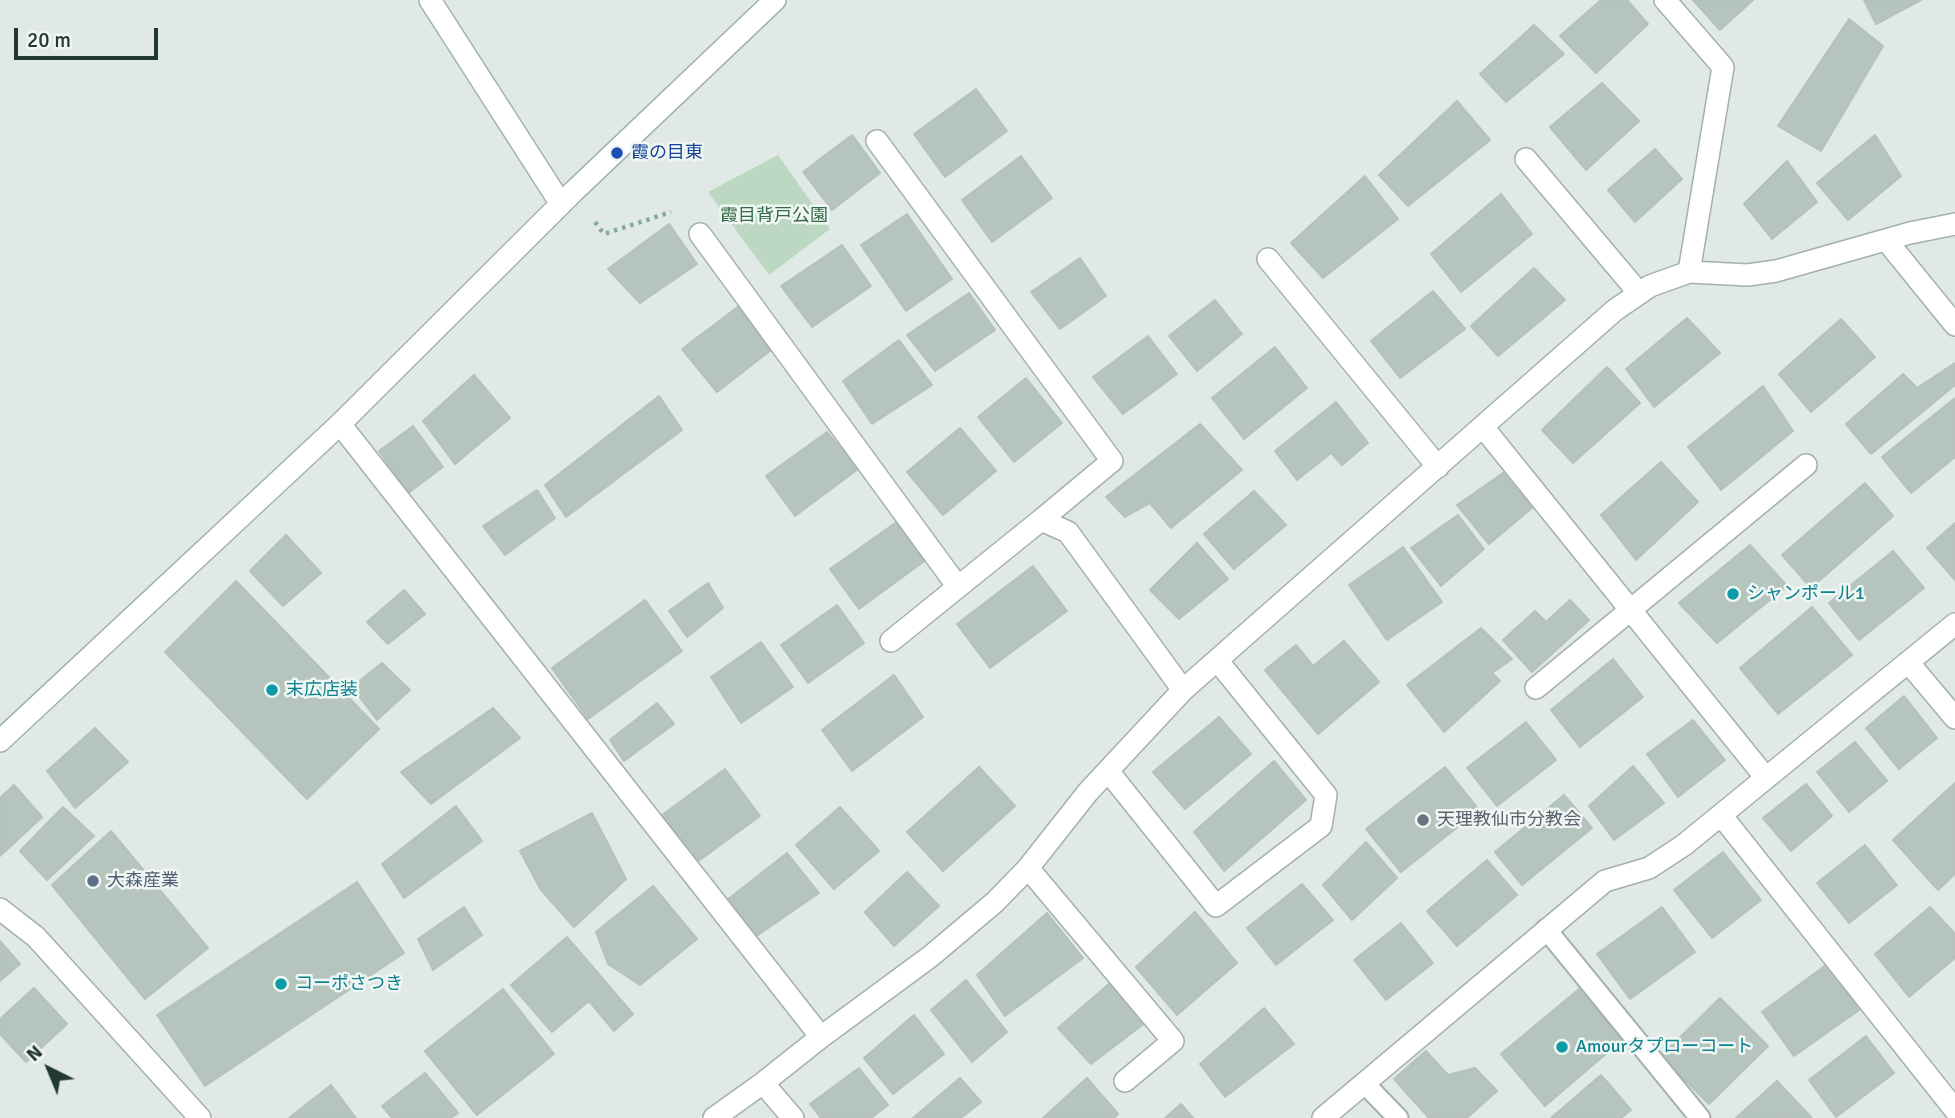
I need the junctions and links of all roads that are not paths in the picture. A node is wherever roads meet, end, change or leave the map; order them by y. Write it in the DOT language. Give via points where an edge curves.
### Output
graph roads {
  1 [pos="430,0"];
  2 [pos="775,0"];
  3 [pos="1665,0"];
  4 [pos="877,141"];
  5 [pos="1526,159"];
  6 [pos="567,198"];
  7 [pos="1955,224"];
  8 [pos="700,234"];
  9 [pos="1886,240"];
  10 [pos="1268,258"];
  11 [pos="1689,272"];
  12 [pos="1639,293"];
  13 [pos="1955,325"];
  14 [pos="340,424"];
  15 [pos="1483,428"];
  16 [pos="1806,465"];
  17 [pos="1438,467"];
  18 [pos="1041,520"];
  19 [pos="958,587"];
  20 [pos="1630,610"];
  21 [pos="1955,624"];
  22 [pos="891,641"];
  23 [pos="1217,660"];
  24 [pos="1909,662"];
  25 [pos="1536,688"];
  26 [pos="1183,690"];
  27 [pos="1955,718"];
  28 [pos="0,741"];
  29 [pos="1108,771"];
  30 [pos="1766,778"];
  31 [pos="1721,815"];
  32 [pos="1028,869"];
  33 [pos="0,909"];
  34 [pos="1546,929"];
  35 [pos="821,1037"];
  36 [pos="1125,1082"];
  37 [pos="763,1083"];
  38 [pos="1365,1084"];
  39 [pos="1955,1110"];
  40 [pos="200,1118"];
  41 [pos="714,1118"];
  42 [pos="793,1118"];
  43 [pos="1323,1118"];
  44 [pos="1398,1118"];
  45 [pos="1700,1118"];
  1 -- 6 [label="street"];
  2 -- 6 [label="street"];
  3 -- 11 [label="street" via="1723,67"];
  4 -- 18 [label="street" via="1112,461"];
  5 -- 12 [label="street"];
  6 -- 14 [label="street"];
  7 -- 9 [label="street"];
  8 -- 19 [label="street"];
  9 -- 11 [label="street" via="1776,271 1748,275"];
  9 -- 13 [label="street"];
  10 -- 17 [label="street"];
  11 -- 12 [label="street"];
  12 -- 15 [label="street"];
  14 -- 28 [label="street"];
  14 -- 35 [label="street"];
  15 -- 17 [label="street"];
  15 -- 20 [label="street"];
  16 -- 20 [label="street"];
  17 -- 23 [label="street"];
  18 -- 19 [label="street"];
  18 -- 26 [label="street" via="1068,532"];
  19 -- 22 [label="street"];
  20 -- 25 [label="street"];
  20 -- 30 [label="street"];
  21 -- 24 [label="street"];
  23 -- 26 [label="street"];
  23 -- 29 [label="street" via="1326,795 1321,826 1216,906"];
  24 -- 27 [label="street"];
  24 -- 30 [label="street"];
  26 -- 29 [label="street"];
  29 -- 32 [label="street"];
  30 -- 31 [label="street"];
  31 -- 34 [label="street" via="1648,868 1605,881"];
  31 -- 39 [label="street"];
  32 -- 35 [label="street" via="932,956"];
  32 -- 36 [label="street" via="1173,1041"];
  33 -- 40 [label="street" via="36,937"];
  34 -- 38 [label="street"];
  34 -- 45 [label="lane"];
  35 -- 37 [label="street"];
  37 -- 41 [label="street"];
  37 -- 42 [label="street"];
  38 -- 43 [label="street"];
  38 -- 44 [label="lane"];
}
